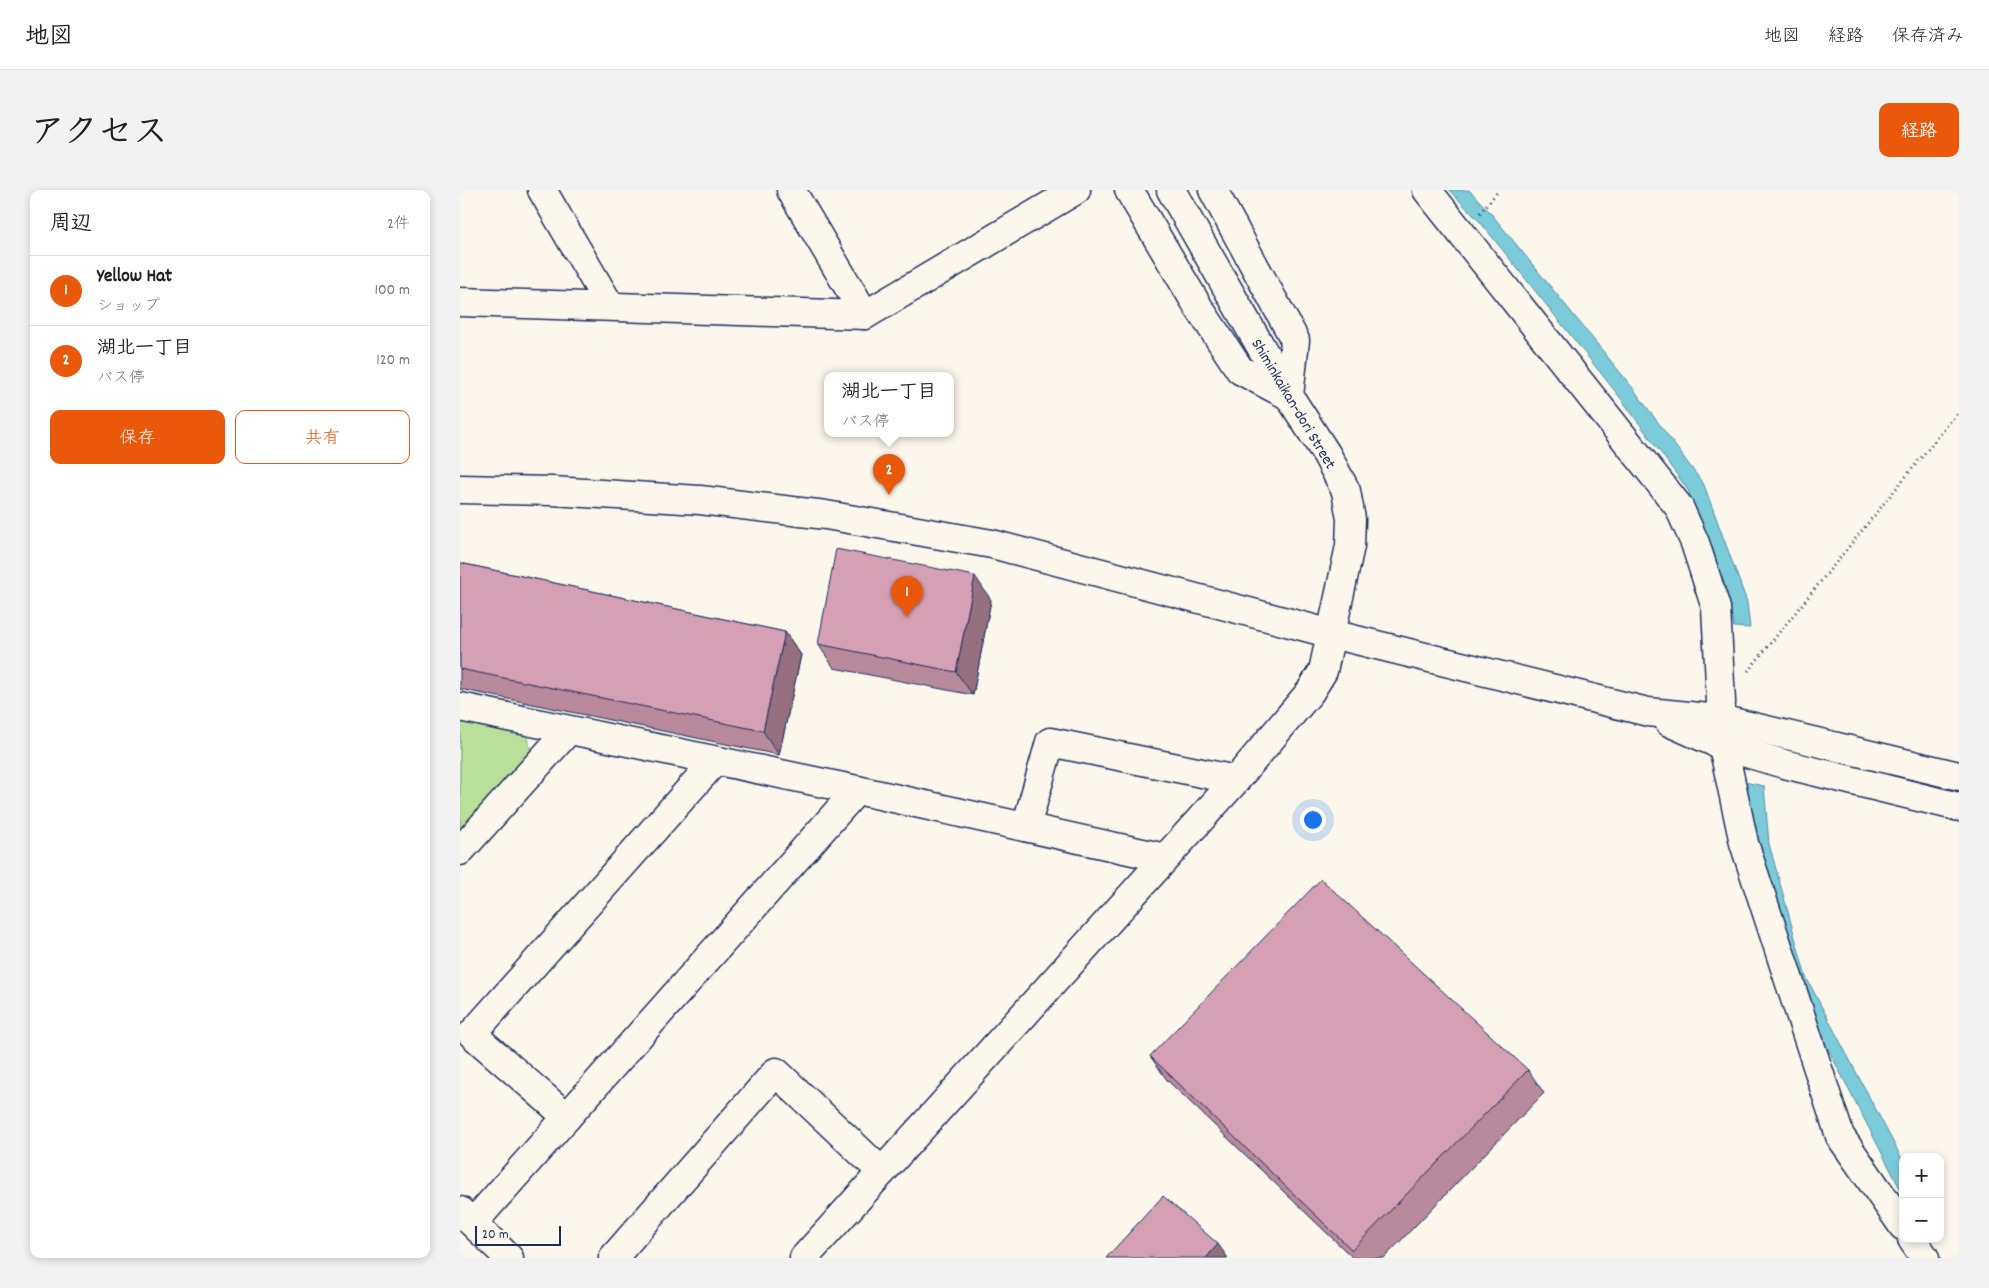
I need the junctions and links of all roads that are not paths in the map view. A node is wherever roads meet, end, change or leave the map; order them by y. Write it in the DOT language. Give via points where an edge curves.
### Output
graph roads {
  1 [pos="542,190"];
  2 [pos="791,190"];
  3 [pos="1076,190"];
  4 [pos="1129,190"];
  5 [pos="1171,190"];
  6 [pos="1212,190"];
  7 [pos="1427,190"];
  8 [pos="460,302"];
  9 [pos="610,306"];
  10 [pos="865,315"];
  11 [pos="1289,396"];
  12 [pos="460,489"];
  13 [pos="1332,634"];
  14 [pos="460,708"];
  15 [pos="1721,722"];
  16 [pos="568,731"];
  17 [pos="715,761"];
  18 [pos="1959,776"];
  19 [pos="1236,780"];
  20 [pos="857,790"];
  21 [pos="1959,807"];
  22 [pos="1026,827"];
  23 [pos="460,850"];
  24 [pos="1165,858"];
  25 [pos="567,1116"];
  26 [pos="882,1172"];
  27 [pos="466,1217"];
  28 [pos="1899,1220"];
  29 [pos="1915,1243"];
  30 [pos="509,1258"];
  31 [pos="613,1258"];
  32 [pos="804,1258"];
  33 [pos="1926,1258"];
  1 -- 9 [label="street"];
  2 -- 10 [label="street"];
  3 -- 10 [label="street"];
  4 -- 11 [label="street" via="1240,370"];
  5 -- 11 [label="street, Shiminkaikan-dori Street"];
  6 -- 11 [label="street" via="1295,340"];
  7 -- 15 [label="street" via="1679,507 1695,543 1716,608"];
  8 -- 9 [label="street"];
  9 -- 10 [label="street"];
  11 -- 13 [label="street, Shiminkaikan-dori Street" via="1327,455 1346,492 1351,519 1350,546"];
  12 -- 13 [label="street" via="700,500 832,516 992,544"];
  13 -- 15 [label="street" via="1648,712"];
  13 -- 19 [label="street, Shiminkaikan-dori Street" via="1323,672 1310,692"];
  14 -- 16 [label="street"];
  15 -- 18 [label="street"];
  15 -- 21 [label="street" via="1784,764"];
  15 -- 28 [label="street" via="1744,843 1840,1136"];
  16 -- 17 [label="street"];
  16 -- 23 [label="street"];
  17 -- 20 [label="street"];
  17 -- 25 [label="street" via="472,1034"];
  19 -- 22 [label="street" via="1050,742"];
  19 -- 24 [label="street, Shiminkaikan-dori Street"];
  20 -- 22 [label="street"];
  20 -- 25 [label="street"];
  22 -- 24 [label="street"];
  24 -- 26 [label="street, Shiminkaikan-dori Street"];
  25 -- 27 [label="street"];
  26 -- 31 [label="street" via="776,1072"];
  26 -- 32 [label="street, Shiminkaikan-dori Street"];
  27 -- 30 [label="street"];
  29 -- 33 [label="street"];
}
